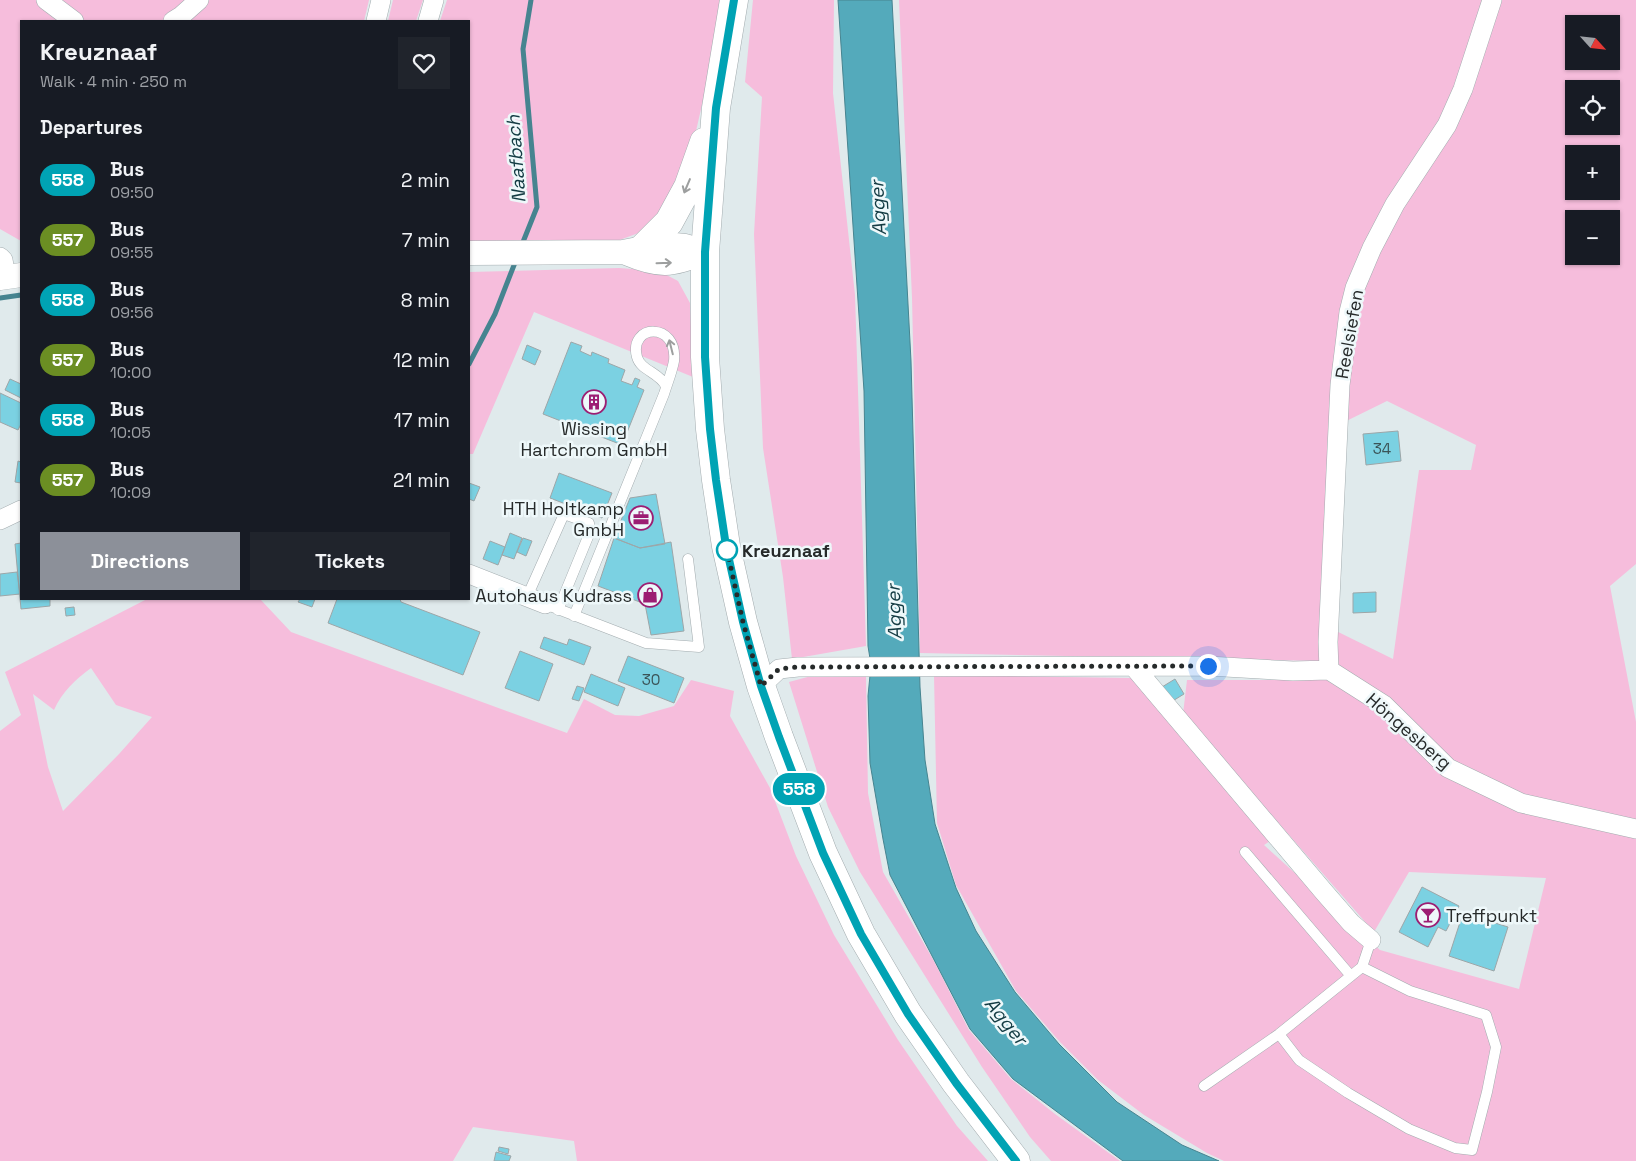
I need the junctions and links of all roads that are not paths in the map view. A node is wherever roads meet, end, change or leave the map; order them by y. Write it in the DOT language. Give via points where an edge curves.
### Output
graph roads {
  1 [pos="46,0"];
  2 [pos="200,0"];
  3 [pos="381,0"];
  4 [pos="434,0"];
  5 [pos="734,0"];
  6 [pos="1492,0"];
  7 [pos="73,20"];
  8 [pos="175,20"];
  9 [pos="376,20"];
  10 [pos="428,20"];
  11 [pos="716,108"];
  12 [pos="633,250"];
  13 [pos="705,252"];
  14 [pos="470,253"];
  15 [pos="665,390"];
  16 [pos="20,510"];
  17 [pos="0,520"];
  18 [pos="688,559"];
  19 [pos="470,574"];
  20 [pos="527,598"];
  21 [pos="551,607"];
  22 [pos="574,616"];
  23 [pos="1134,667"];
  24 [pos="1329,670"];
  25 [pos="761,686"];
  26 [pos="1636,829"];
  27 [pos="1245,852"];
  28 [pos="1371,940"];
  29 [pos="1362,967"];
  30 [pos="1351,976"];
  31 [pos="1279,1034"];
  32 [pos="1204,1086"];
  33 [pos="1016,1161"];
  1 -- 7 [label="street"];
  2 -- 8 [label="street"];
  3 -- 9 [label="street"];
  4 -- 10 [label="street"];
  5 -- 11 [label="main road"];
  6 -- 24 [label="street, Reelsiefen" via="1463,90 1447,125 1395,204 1372,248 1349,312 1340,385"];
  11 -- 12 [label="main road, one-way" via="688,187 669,222"];
  11 -- 13 [label="main road"];
  12 -- 13 [label="street" via="664,244"];
  12 -- 14 [label="street"];
  13 -- 25 [label="main road" via="705,357 710,429 726,546"];
  15 -- 15 [label="lane, one-way" via="674,362 670,339 654,330 646,332 636,349 638,359 642,366 662,379"];
  15 -- 22 [label="lane"];
  16 -- 17 [label="street"];
  18 -- 22 [label="lane" via="699,647 646,643"];
  19 -- 20 [label="street"];
  20 -- 21 [label="street"];
  20 -- 21 [label="lane" via="564,514 589,523 590,532"];
  21 -- 22 [label="lane"];
  23 -- 24 [label="street"];
  23 -- 25 [label="street" via="814,666 779,669"];
  23 -- 28 [label="street" via="1324,892"];
  24 -- 26 [label="street, Höngesberg" via="1384,705 1448,768 1521,803"];
  25 -- 33 [label="main road" via="823,853 861,934 908,1014"];
  27 -- 30 [label="lane"];
  28 -- 29 [label="lane"];
  29 -- 30 [label="lane"];
  29 -- 31 [label="lane" via="1410,991 1486,1014 1496,1047 1472,1150 1455,1148 1409,1129 1299,1060"];
  30 -- 31 [label="lane"];
  31 -- 32 [label="lane"];
}
